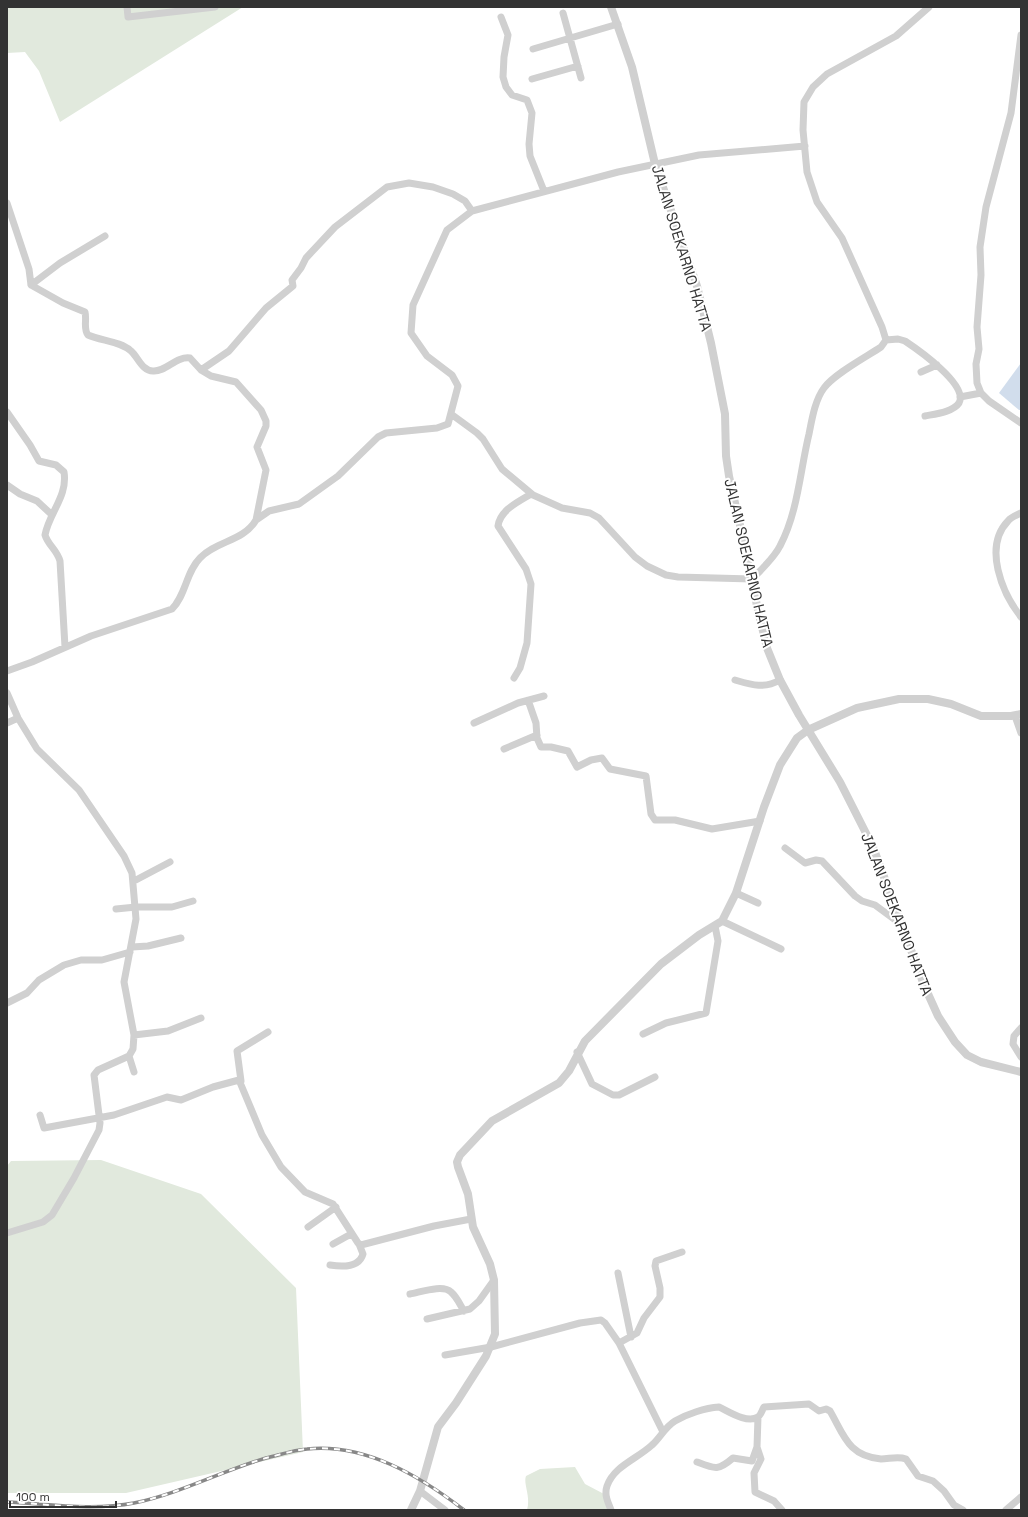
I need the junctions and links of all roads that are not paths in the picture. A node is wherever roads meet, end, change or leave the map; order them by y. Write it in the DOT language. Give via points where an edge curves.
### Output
graph roads {
  1 [pos="127,7"];
  2 [pos="211,7"];
  3 [pos="612,7"];
  4 [pos="929,7"];
  5 [pos="184,9"];
  6 [pos="156,10"];
  7 [pos="563,13"];
  8 [pos="501,17"];
  9 [pos="618,24"];
  10 [pos="1021,35"];
  11 [pos="570,38"];
  12 [pos="533,48"];
  13 [pos="578,66"];
  14 [pos="532,78"];
  15 [pos="581,78"];
  16 [pos="805,146"];
  17 [pos="655,164"];
  18 [pos="544,191"];
  19 [pos="7,203"];
  20 [pos="472,211"];
  21 [pos="105,236"];
  22 [pos="31,285"];
  23 [pos="886,340"];
  24 [pos="937,365"];
  25 [pos="201,370"];
  26 [pos="921,372"];
  27 [pos="981,393"];
  28 [pos="960,397"];
  29 [pos="7,412"];
  30 [pos="451,414"];
  31 [pos="925,416"];
  32 [pos="1021,423"];
  33 [pos="7,485"];
  34 [pos="530,494"];
  35 [pos="1021,513"];
  36 [pos="51,514"];
  37 [pos="256,520"];
  38 [pos="752,579"];
  39 [pos="1021,616"];
  40 [pos="65,647"];
  41 [pos="7,671"];
  42 [pos="514,678"];
  43 [pos="735,680"];
  44 [pos="780,680"];
  45 [pos="7,694"];
  46 [pos="544,696"];
  47 [pos="528,700"];
  48 [pos="1018,715"];
  49 [pos="18,718"];
  50 [pos="7,723"];
  51 [pos="474,723"];
  52 [pos="808,730"];
  53 [pos="1021,733"];
  54 [pos="537,735"];
  55 [pos="504,749"];
  56 [pos="760,821"];
  57 [pos="785,848"];
  58 [pos="170,862"];
  59 [pos="134,881"];
  60 [pos="736,892"];
  61 [pos="193,901"];
  62 [pos="758,903"];
  63 [pos="136,907"];
  64 [pos="116,909"];
  65 [pos="722,921"];
  66 [pos="902,925"];
  67 [pos="715,926"];
  68 [pos="181,938"];
  69 [pos="781,949"];
  70 [pos="131,950"];
  71 [pos="7,1003"];
  72 [pos="201,1018"];
  73 [pos="1021,1028"];
  74 [pos="268,1032"];
  75 [pos="643,1034"];
  76 [pos="134,1035"];
  77 [pos="577,1052"];
  78 [pos="130,1056"];
  79 [pos="1021,1057"];
  80 [pos="134,1072"];
  81 [pos="1021,1072"];
  82 [pos="655,1077"];
  83 [pos="241,1082"];
  84 [pos="40,1115"];
  85 [pos="100,1118"];
  86 [pos="336,1207"];
  87 [pos="471,1219"];
  88 [pos="308,1227"];
  89 [pos="7,1233"];
  90 [pos="351,1234"];
  91 [pos="333,1244"];
  92 [pos="359,1244"];
  93 [pos="682,1252"];
  94 [pos="330,1265"];
  95 [pos="618,1273"];
  96 [pos="494,1280"];
  97 [pos="410,1294"];
  98 [pos="464,1311"];
  99 [pos="427,1319"];
  100 [pos="631,1337"];
  101 [pos="619,1343"];
  102 [pos="491,1347"];
  103 [pos="445,1355"];
  104 [pos="758,1417"];
  105 [pos="663,1432"];
  106 [pos="757,1447"];
  107 [pos="696,1462"];
  108 [pos="420,1491"];
  109 [pos="1021,1497"];
  110 [pos="411,1510"];
  111 [pos="445,1510"];
  112 [pos="611,1510"];
  113 [pos="782,1510"];
  114 [pos="963,1510"];
  115 [pos="1006,1510"];
  1 -- 6 [label="street" via="128,17"];
  2 -- 5 [label="street"];
  3 -- 9 [label="street, JALAN SOEKARNO HATTA"];
  4 -- 16 [label="street" via="896,36 827,74 813,87 804,102"];
  5 -- 6 [label="street"];
  7 -- 11 [label="street"];
  8 -- 18 [label="street" via="508,35 504,57 506,87 512,95 527,100 532,113 530,156"];
  9 -- 11 [label="street"];
  9 -- 17 [label="street, JALAN SOEKARNO HATTA" via="632,67"];
  10 -- 27 [label="street" via="1011,113 986,207 980,247 981,275 977,327 979,349 976,364 977,383"];
  11 -- 12 [label="street"];
  11 -- 13 [label="street"];
  13 -- 14 [label="street"];
  13 -- 15 [label="street"];
  16 -- 17 [label="street" via="699,155"];
  16 -- 23 [label="street" via="808,172 817,202 842,238"];
  17 -- 18 [label="street"];
  17 -- 38 [label="street, JALAN SOEKARNO HATTA" via="697,286 711,343 725,414 729,476"];
  18 -- 20 [label="street"];
  19 -- 22 [label="street" via="29,269"];
  20 -- 25 [label="street" via="465,201 433,187 408,183 387,187 335,227 306,258 287,293 266,308 229,351"];
  20 -- 30 [label="street" via="447,230 431,270 418,292 413,309 411,333 427,356 452,375 458,386"];
  21 -- 22 [label="street" via="60,263"];
  22 -- 25 [label="street" via="85,312 85,329 88,335 126,347 147,370 158,371 183,358 188,358"];
  23 -- 24 [label="street" via="905,340"];
  23 -- 38 [label="street" via="881,347 824,387 812,418 788,527 779,548"];
  24 -- 26 [label="street"];
  24 -- 28 [label="street" via="944,370"];
  25 -- 37 [label="street" via="218,379 236,382 261,410 266,421 263,436 257,447 266,470"];
  27 -- 28 [label="street"];
  27 -- 32 [label="street" via="988,401"];
  28 -- 31 [label="street" via="956,407"];
  29 -- 36 [label="street" via="39,461 56,465 64,472 60,502"];
  30 -- 34 [label="street" via="477,433 502,469"];
  30 -- 37 [label="street" via="448,424 442,428 386,433 378,437 338,476 300,504 269,511"];
  33 -- 36 [label="street" via="37,501"];
  34 -- 38 [label="street" via="562,508 590,513 599,518 635,557 666,575 684,578"];
  34 -- 42 [label="street" via="502,514 498,526 526,569 531,584 527,643 520,668"];
  35 -- 39 [label="street" via="1004,525 996,548 1003,587"];
  36 -- 40 [label="street" via="45,535 56,550 60,561"];
  37 -- 40 [label="street" via="243,533 201,556 172,609"];
  38 -- 44 [label="street, JALAN SOEKARNO HATTA" via="764,636"];
  40 -- 41 [label="street"];
  43 -- 44 [label="street" via="755,686"];
  44 -- 52 [label="street, JALAN SOEKARNO HATTA"];
  45 -- 49 [label="street"];
  46 -- 47 [label="street"];
  47 -- 51 [label="street"];
  47 -- 54 [label="street" via="536,723"];
  48 -- 52 [label="street" via="981,716 951,704 928,699 899,699 857,708"];
  48 -- 53 [label="street"];
  49 -- 50 [label="street"];
  49 -- 59 [label="street" via="37,749 79,790 124,856"];
  52 -- 56 [label="street" via="797,738 785,754"];
  52 -- 66 [label="street, JALAN SOEKARNO HATTA" via="840,782 873,847"];
  54 -- 55 [label="street"];
  54 -- 56 [label="street" via="539,746 568,751 577,767 602,758 610,769 646,776 651,814 655,820 675,820 712,829"];
  56 -- 60 [label="street"];
  57 -- 66 [label="street" via="805,863 822,861 855,896 876,905"];
  58 -- 59 [label="street"];
  59 -- 63 [label="street"];
  60 -- 62 [label="street"];
  60 -- 65 [label="street"];
  61 -- 63 [label="street" via="172,907"];
  63 -- 64 [label="street"];
  63 -- 70 [label="street"];
  65 -- 67 [label="street"];
  65 -- 69 [label="street"];
  66 -- 81 [label="street, JALAN SOEKARNO HATTA" via="926,991 955,1042 968,1055 981,1062"];
  67 -- 75 [label="street" via="718,942 706,1012 666,1023"];
  67 -- 77 [label="street" via="661,964"];
  68 -- 70 [label="street"];
  70 -- 71 [label="street" via="102,960 81,960 64,965 39,980 27,993"];
  70 -- 76 [label="street" via="124,982"];
  72 -- 76 [label="street" via="168,1031"];
  73 -- 79 [label="street" via="1014,1036 1013,1044"];
  74 -- 83 [label="street" via="237,1051"];
  76 -- 78 [label="street"];
  77 -- 82 [label="street" via="592,1084 614,1096"];
  77 -- 87 [label="street" via="569,1071 559,1083 492,1120 458,1159 458,1167 468,1194"];
  78 -- 80 [label="street"];
  78 -- 85 [label="street" via="98,1070 94,1075"];
  83 -- 85 [label="street" via="238,1080 213,1087 181,1100 167,1097 126,1112"];
  83 -- 86 [label="street" via="262,1135 281,1167 305,1192"];
  84 -- 85 [label="street" via="44,1128"];
  85 -- 89 [label="street" via="98,1133 52,1215 43,1222"];
  86 -- 88 [label="street"];
  86 -- 90 [label="street"];
  87 -- 92 [label="street"];
  87 -- 96 [label="street"];
  90 -- 91 [label="street"];
  90 -- 92 [label="street"];
  92 -- 94 [label="street" via="363,1254 357,1263 343,1267"];
  93 -- 100 [label="street" via="656,1261 660,1297 644,1318 639,1330"];
  95 -- 100 [label="street"];
  96 -- 98 [label="street" via="476,1305"];
  96 -- 102 [label="street" via="495,1334"];
  97 -- 98 [label="street" via="446,1289"];
  98 -- 99 [label="street"];
  100 -- 101 [label="street"];
  101 -- 102 [label="street" via="605,1323 595,1320"];
  101 -- 105 [label="street"];
  102 -- 103 [label="street"];
  102 -- 108 [label="street" via="456,1404 438,1427"];
  104 -- 105 [label="street" via="734,1416 722,1408 715,1407 683,1417"];
  104 -- 106 [label="street"];
  104 -- 114 [label="street" via="766,1406 809,1404 819,1411 828,1409 850,1446 876,1458 906,1459 918,1476 933,1482 944,1491 954,1505"];
  105 -- 112 [label="street" via="653,1444 615,1473 605,1493"];
  106 -- 107 [label="street" via="752,1461 733,1458 726,1465 715,1468"];
  106 -- 113 [label="street" via="761,1459 754,1473 755,1492 774,1501"];
  108 -- 110 [label="street"];
  108 -- 111 [label="street"];
  109 -- 115 [label="street"];
}
